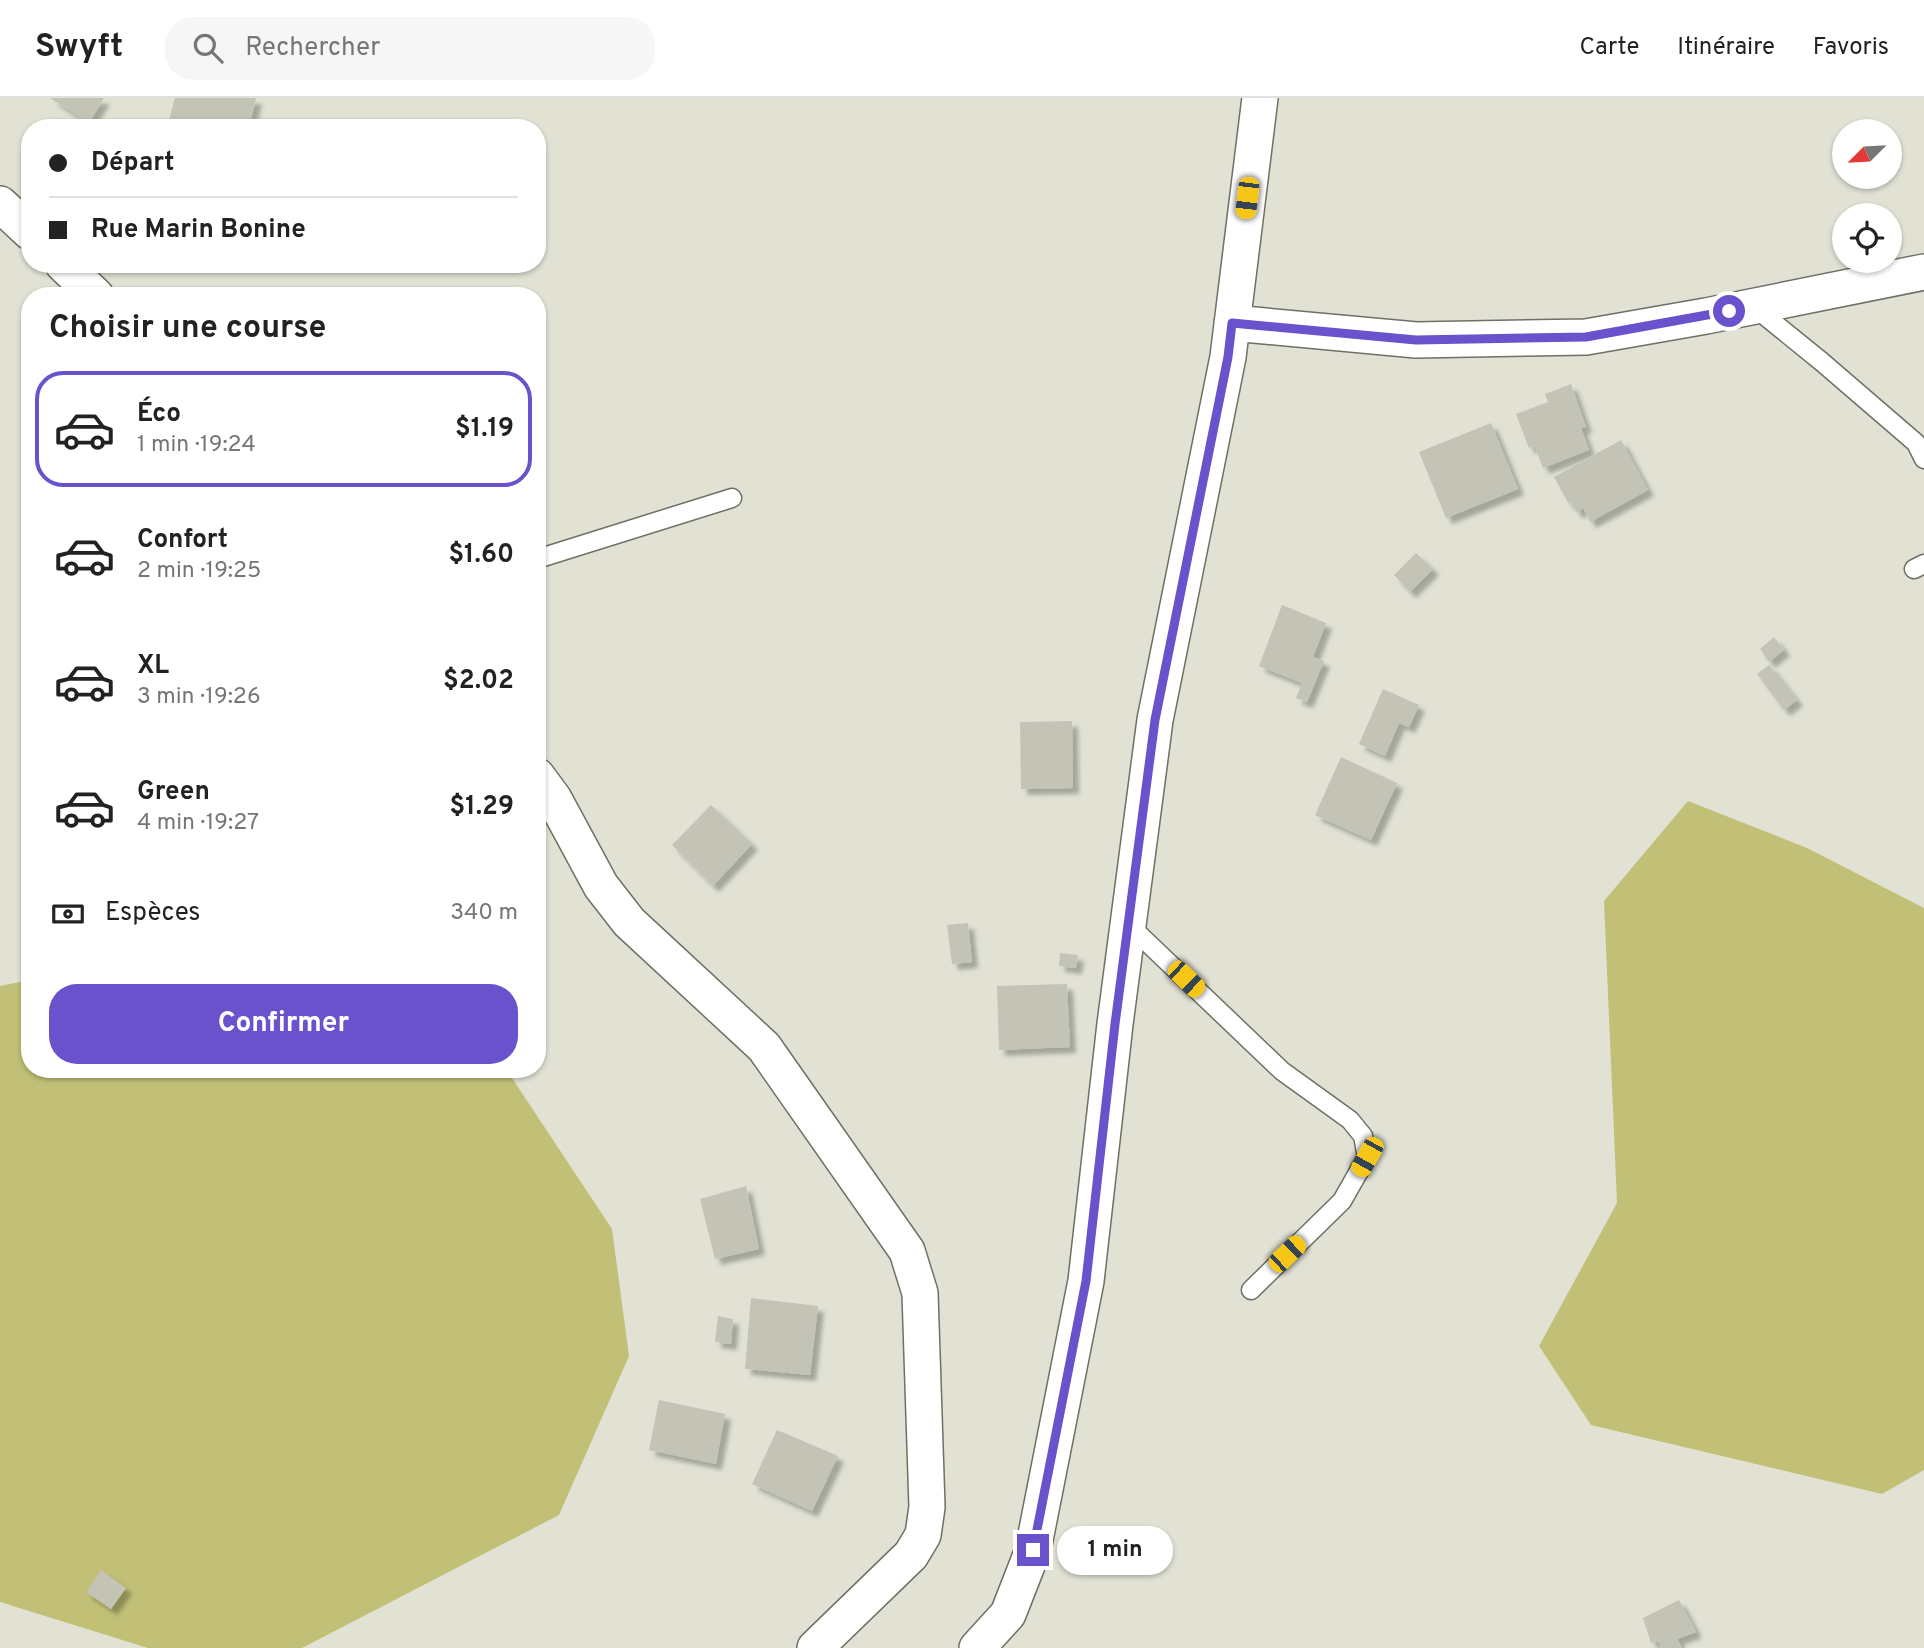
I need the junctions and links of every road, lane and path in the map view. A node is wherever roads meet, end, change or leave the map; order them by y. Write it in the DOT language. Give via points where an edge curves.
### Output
graph roads {
  1 [pos="1260,98"];
  2 [pos="0,204"];
  3 [pos="21,224"];
  4 [pos="1924,272"];
  5 [pos="72,273"];
  6 [pos="87,287"];
  7 [pos="1753,306"];
  8 [pos="1232,323"];
  9 [pos="1924,458"];
  10 [pos="732,498"];
  11 [pos="546,556"];
  12 [pos="546,787"];
  13 [pos="1128,924"];
  14 [pos="1251,1290"];
  15 [pos="815,1648"];
  16 [pos="977,1648"];
  1 -- 8 [label="street"];
  2 -- 3 [label="street"];
  4 -- 7 [label="street"];
  5 -- 6 [label="street"];
  7 -- 8 [label="street" via="1586,337 1416,340"];
  7 -- 9 [label="lane" via="1916,443"];
  8 -- 13 [label="street" via="1155,720"];
  10 -- 11 [label="lane"];
  12 -- 15 [label="street" via="601,886 629,922 764,1047 907,1251 920,1293 927,1507 923,1535 911,1555"];
  13 -- 14 [label="lane" via="1282,1071 1350,1120 1363,1136 1367,1157 1342,1201"];
  13 -- 16 [label="street" via="1086,1281 1033,1550 1008,1614"];
}
